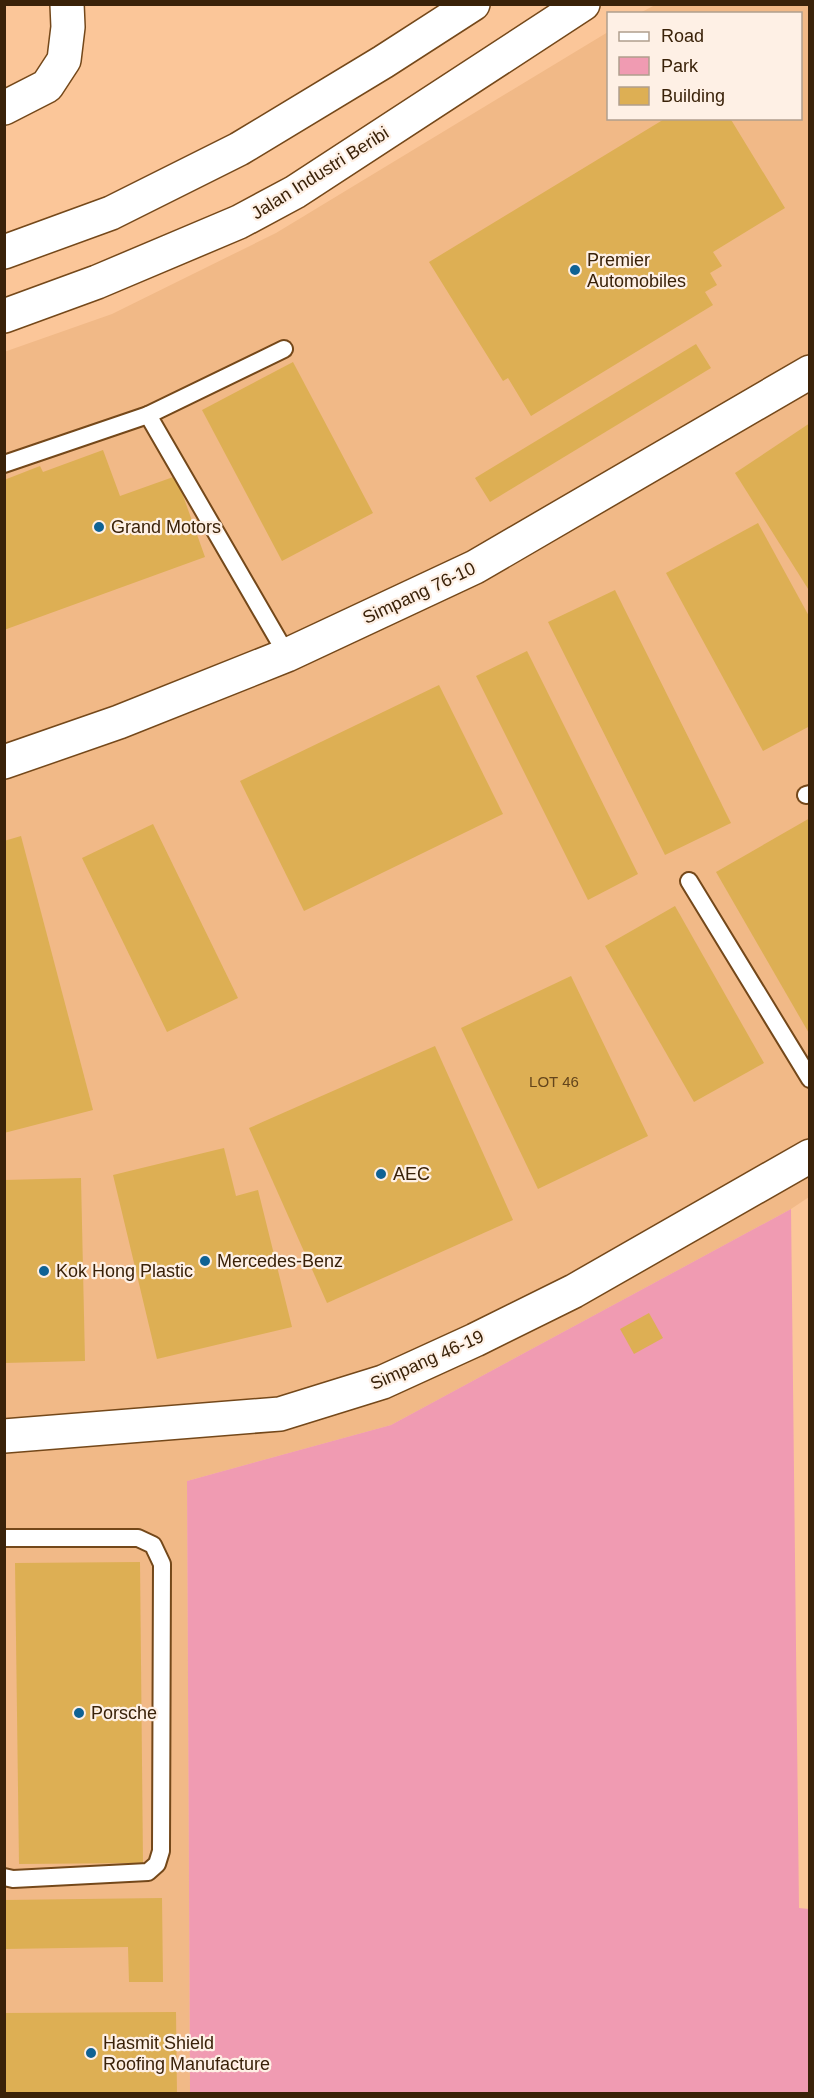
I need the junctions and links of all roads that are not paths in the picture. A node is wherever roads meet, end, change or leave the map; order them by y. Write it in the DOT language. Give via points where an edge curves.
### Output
graph roads {
  1 [pos="67,4"];
  2 [pos="473,4"];
  3 [pos="583,4"];
  4 [pos="4,108"];
  5 [pos="4,252"];
  6 [pos="4,316"];
  7 [pos="284,349"];
  8 [pos="810,372"];
  9 [pos="148,414"];
  10 [pos="4,464"];
  11 [pos="287,655"];
  12 [pos="4,762"];
  13 [pos="688,881"];
  14 [pos="810,1079"];
  15 [pos="810,1156"];
  16 [pos="4,1436"];
  17 [pos="4,1538"];
  18 [pos="4,1877"];
  1 -- 4 [label="street" via="64,60 47,86"];
  2 -- 5 [label="street" via="238,149 111,213"];
  3 -- 6 [label="street, Jalan Industri Beribi" via="295,192 239,222"];
  7 -- 9 [label="lane"];
  8 -- 11 [label="street, Simpang 76-10" via="474,567"];
  9 -- 10 [label="lane"];
  9 -- 11 [label="lane"];
  11 -- 12 [label="street, Simpang 76-10" via="119,722"];
  13 -- 14 [label="lane"];
  15 -- 16 [label="street, Simpang 46-19" via="574,1291 382,1382 280,1414"];
  17 -- 18 [label="lane" via="138,1538 153,1545 162,1564 161,1851 157,1864 148,1872"];
}
